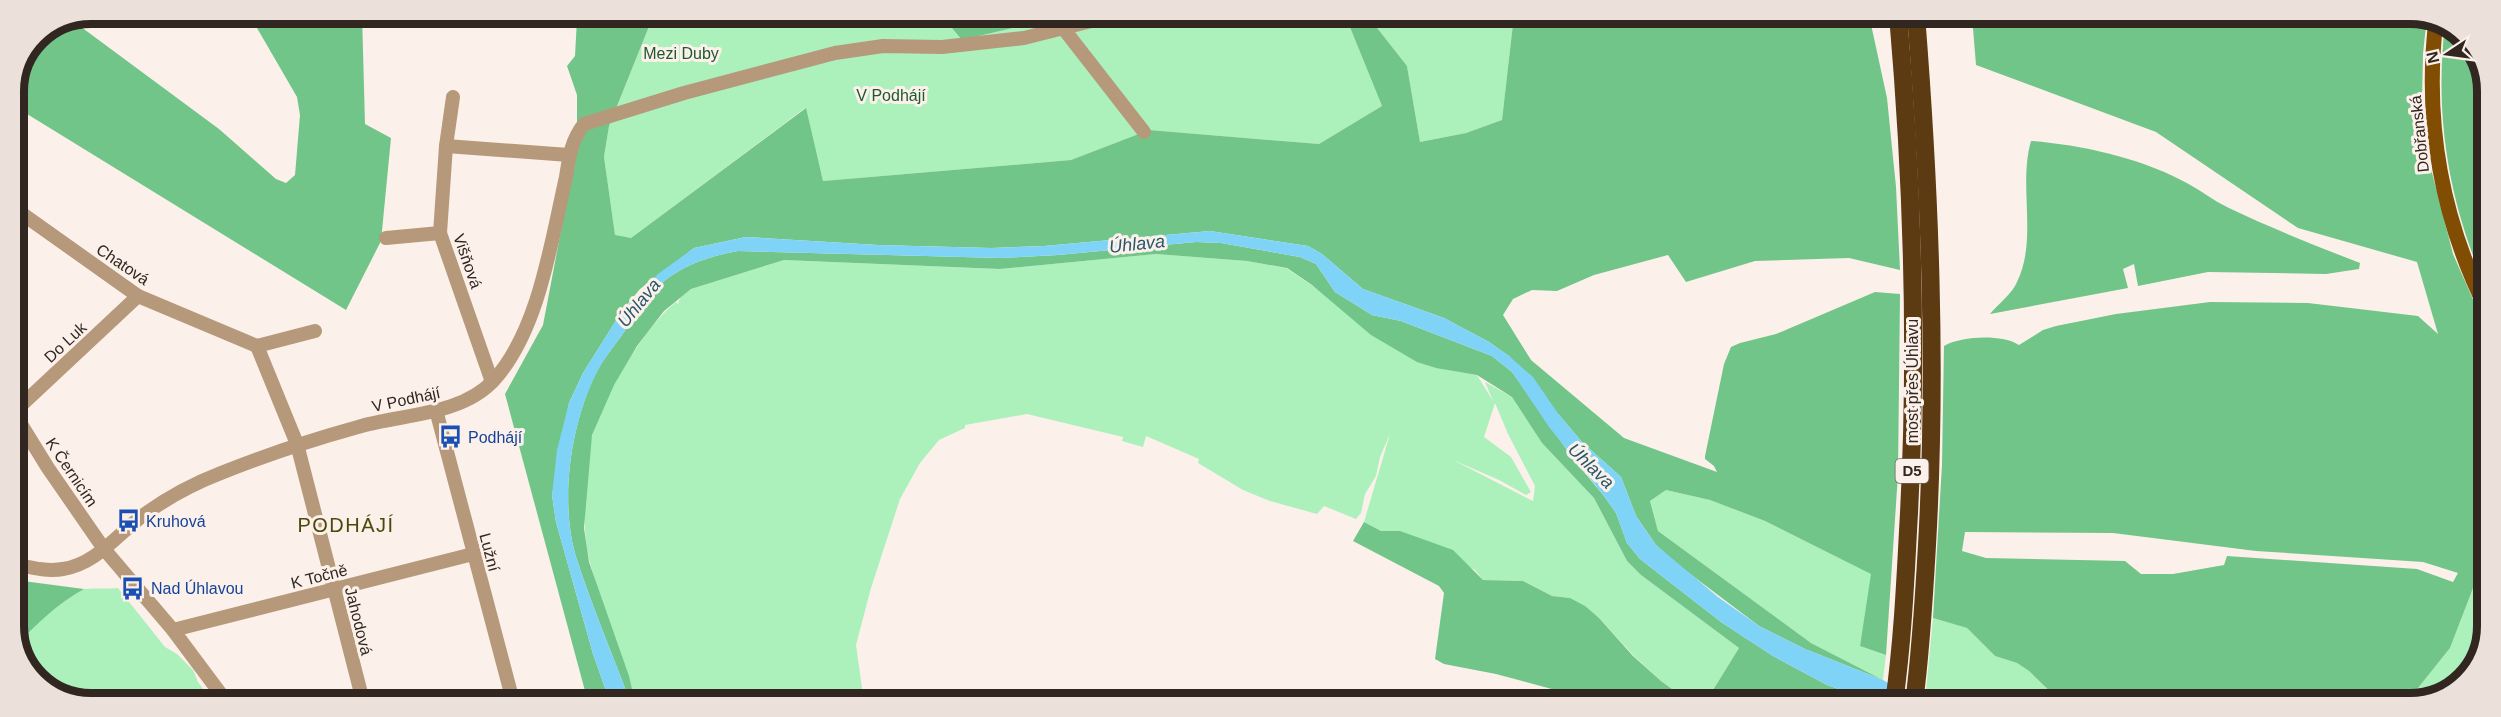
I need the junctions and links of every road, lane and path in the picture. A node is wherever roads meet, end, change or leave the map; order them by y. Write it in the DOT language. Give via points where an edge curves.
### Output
graph roads {
  1 [pos="1079,24"];
  2 [pos="1899,24"];
  3 [pos="1917,24"];
  4 [pos="1063,28"];
  5 [pos="2435,29"];
  6 [pos="453,97"];
  7 [pos="1144,132"];
  8 [pos="446,146"];
  9 [pos="569,155"];
  10 [pos="24,215"];
  11 [pos="440,233"];
  12 [pos="386,238"];
  13 [pos="2477,287"];
  14 [pos="138,296"];
  15 [pos="315,331"];
  16 [pos="256,346"];
  17 [pos="492,382"];
  18 [pos="24,404"];
  19 [pos="436,410"];
  20 [pos="24,429"];
  21 [pos="297,444"];
  22 [pos="104,549"];
  23 [pos="474,554"];
  24 [pos="24,565"];
  25 [pos="334,589"];
  26 [pos="173,630"];
  27 [pos="220,693"];
  28 [pos="361,693"];
  29 [pos="511,693"];
  30 [pos="1895,693"];
  31 [pos="1915,693"];
  1 -- 4 [label="street, V Podhájí"];
  2 -- 30 [label="highway, most přes Úhlavu / D5" via="1915,345 1913,444"];
  3 -- 31 [label="highway, most přes Úhlavu / D5" via="1931,238 1932,444"];
  4 -- 7 [label="street"];
  4 -- 9 [label="street, V Podhájí" via="1024,38 942,47 883,46 826,56 584,124 574,137"];
  5 -- 13 [label="main road, Dobřanská" via="2431,100 2437,156 2461,250"];
  6 -- 8 [label="street, Višňová"];
  8 -- 9 [label="street"];
  8 -- 11 [label="street, Višňová"];
  9 -- 17 [label="street, V Podhájí" via="528,326 513,356"];
  10 -- 14 [label="street, Chatová"];
  11 -- 12 [label="street"];
  11 -- 17 [label="street, Višňová"];
  14 -- 16 [label="street, Chatová"];
  14 -- 18 [label="street, Do Luk"];
  15 -- 16 [label="street"];
  16 -- 21 [label="street"];
  17 -- 19 [label="street, V Podhájí" via="472,396"];
  19 -- 21 [label="street, V Podhájí" via="377,421"];
  19 -- 23 [label="street, Lužní"];
  20 -- 22 [label="street, K Černicím"];
  21 -- 22 [label="street, V Podhájí" via="181,492 144,514"];
  21 -- 25 [label="street, Jahodová"];
  22 -- 24 [label="street, V Podhájí" via="85,562 62,570"];
  22 -- 26 [label="street"];
  23 -- 25 [label="street, K Točně"];
  23 -- 29 [label="street, Lužní"];
  25 -- 26 [label="street, K Točně"];
  25 -- 28 [label="street, Jahodová"];
  26 -- 27 [label="street"];
}
